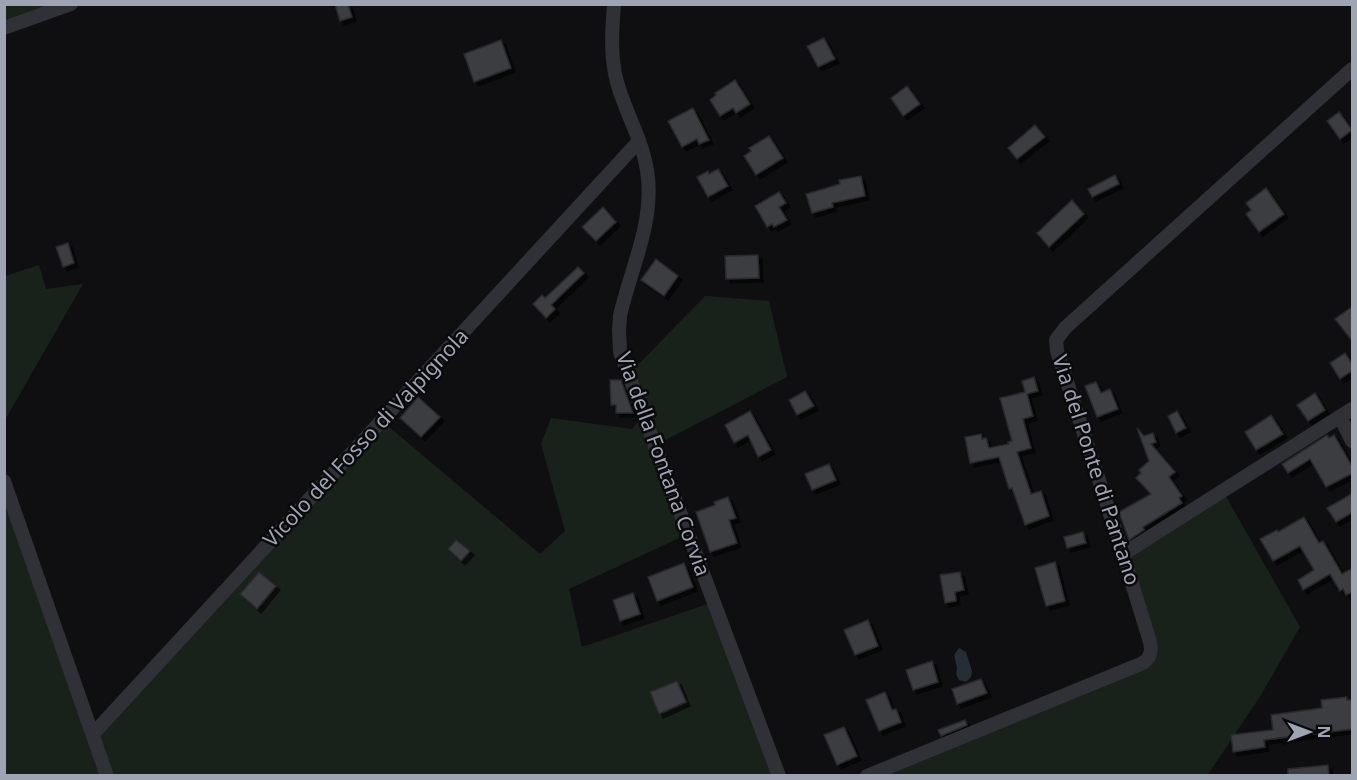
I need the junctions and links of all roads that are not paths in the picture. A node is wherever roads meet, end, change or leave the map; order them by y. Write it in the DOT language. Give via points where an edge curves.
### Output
graph roads {
  1 [pos="71,4"];
  2 [pos="614,4"];
  3 [pos="4,28"];
  4 [pos="1353,69"];
  5 [pos="639,141"];
  6 [pos="1353,409"];
  7 [pos="1340,417"];
  8 [pos="1353,441"];
  9 [pos="4,482"];
  10 [pos="1123,554"];
  11 [pos="93,734"];
  12 [pos="107,776"];
  13 [pos="779,776"];
  14 [pos="867,776"];
  1 -- 3 [label="street"];
  2 -- 5 [label="street, Via della Fontana Corvia" via="615,71"];
  4 -- 10 [label="street, Via del Ponte di Pantano" via="1056,340"];
  5 -- 11 [label="street, Vicolo del Fosso di Valpignola"];
  5 -- 13 [label="street, Via della Fontana Corvia" via="646,162 649,197 620,316 620,352"];
  6 -- 7 [label="street"];
  7 -- 8 [label="street"];
  7 -- 10 [label="street"];
  9 -- 11 [label="street"];
  10 -- 14 [label="street, Via del Ponte di Pantano" via="1151,647 1146,661"];
  11 -- 12 [label="street"];
}
